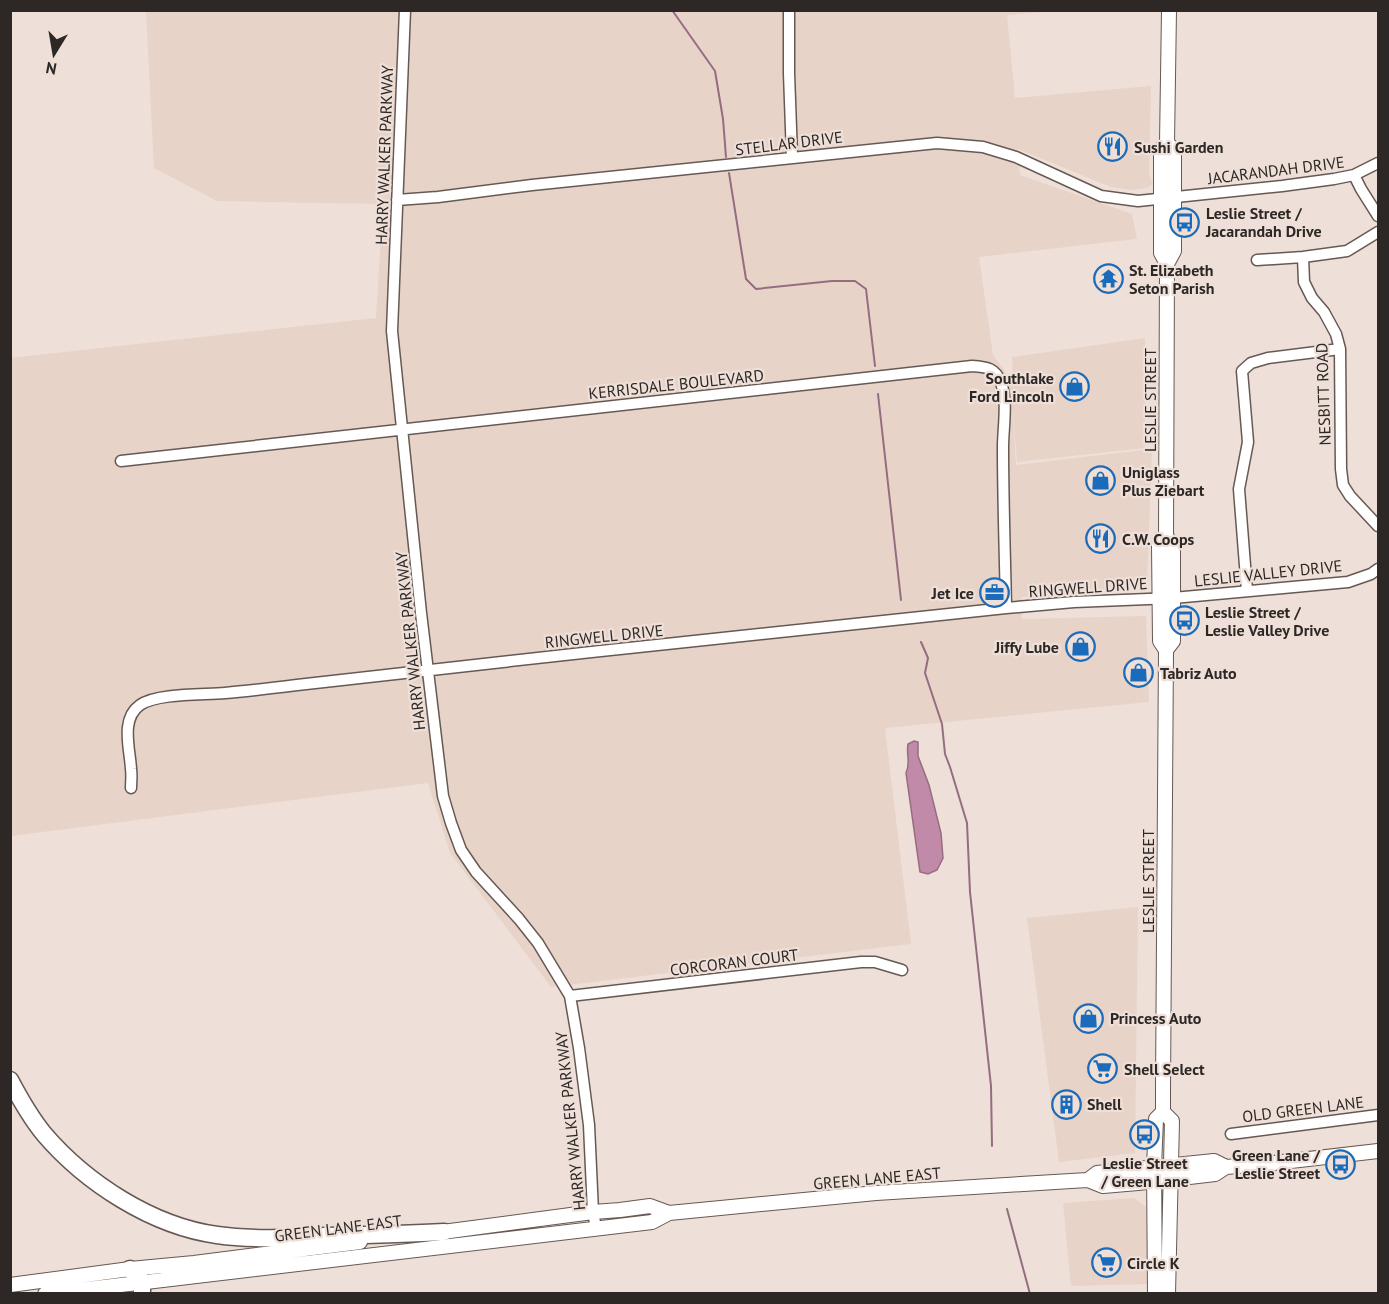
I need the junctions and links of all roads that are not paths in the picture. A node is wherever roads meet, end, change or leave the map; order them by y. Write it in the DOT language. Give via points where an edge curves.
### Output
graph roads {
  1 [pos="405,10"];
  2 [pos="789,10"];
  3 [pos="1169,10"];
  4 [pos="792,157"];
  5 [pos="1378,163"];
  6 [pos="1354,175"];
  7 [pos="1167,198"];
  8 [pos="397,200"];
  9 [pos="1378,216"];
  10 [pos="1378,232"];
  11 [pos="1303,257"];
  12 [pos="1257,260"];
  13 [pos="1340,349"];
  14 [pos="401,430"];
  15 [pos="121,461"];
  16 [pos="1378,526"];
  17 [pos="1378,569"];
  18 [pos="1247,591"];
  19 [pos="1166,598"];
  20 [pos="1006,608"];
  21 [pos="428,670"];
  22 [pos="131,788"];
  23 [pos="902,970"];
  24 [pos="570,996"];
  25 [pos="10,1080"];
  26 [pos="1163,1112"];
  27 [pos="1378,1115"];
  28 [pos="1231,1134"];
  29 [pos="1378,1151"];
  30 [pos="1170,1172"];
  31 [pos="1154,1173"];
  32 [pos="593,1212"];
  33 [pos="669,1213"];
  34 [pos="596,1228"];
  35 [pos="444,1232"];
  36 [pos="138,1281"];
  37 [pos="10,1285"];
  38 [pos="45,1293"];
  39 [pos="1155,1293"];
  40 [pos="1168,1293"];
  1 -- 8 [label="street, HARRY WALKER PARKWAY"];
  2 -- 4 [label="street"];
  3 -- 7 [label="main road, LESLIE STREET" via="1167,143 1161,149"];
  4 -- 7 [label="street, STELLAR DRIVE" via="919,143 966,145 1016,157 1101,196 1138,201"];
  4 -- 8 [label="street, STELLAR DRIVE"];
  5 -- 6 [label="street, JACARANDAH DRIVE"];
  6 -- 7 [label="street, JACARANDAH DRIVE"];
  6 -- 9 [label="street"];
  7 -- 19 [label="main road, LESLIE STREET" via="1161,253 1167,264 1166,537 1173,544"];
  8 -- 14 [label="street, HARRY WALKER PARKWAY" via="392,331"];
  10 -- 11 [label="street" via="1347,251"];
  11 -- 12 [label="street"];
  11 -- 13 [label="street, NESBITT ROAD" via="1304,282 1336,334"];
  13 -- 16 [label="street, NESBITT ROAD" via="1343,485"];
  13 -- 18 [label="street" via="1268,358 1251,363 1242,371 1248,442 1239,489"];
  14 -- 15 [label="street, KERRISDALE BOULEVARD"];
  14 -- 20 [label="street, KERRISDALE BOULEVARD" via="972,366 991,369 1001,382 1004,395"];
  14 -- 21 [label="street, HARRY WALKER PARKWAY"];
  17 -- 18 [label="street, LESLIE VALLEY DRIVE" via="1348,582"];
  18 -- 19 [label="street, LESLIE VALLEY DRIVE"];
  19 -- 20 [label="street, RINGWELL DRIVE"];
  19 -- 26 [label="main road, LESLIE STREET" via="1173,642 1166,650"];
  20 -- 21 [label="street, RINGWELL DRIVE"];
  21 -- 22 [label="street, RINGWELL DRIVE" via="147,701 138,706 128,725"];
  21 -- 24 [label="street, HARRY WALKER PARKWAY" via="443,796 461,850 538,943"];
  23 -- 24 [label="street, CORCORAN COURT" via="861,962"];
  24 -- 32 [label="street, HARRY WALKER PARKWAY" via="589,1125"];
  25 -- 35 [label="highway" via="42,1132 65,1157 87,1176 162,1221 192,1231 261,1239"];
  26 -- 30 [label="main road, LESLIE STREET" via="1172,1121"];
  26 -- 31 [label="main road, LESLIE STREET" via="1156,1119"];
  27 -- 28 [label="street, OLD GREEN LANE"];
  29 -- 30 [label="main road, GREEN LANE EAST" via="1226,1167 1214,1161"];
  30 -- 31 [label="main road, GREEN LANE EAST"];
  30 -- 40 [label="main road, LESLIE STREET"];
  31 -- 33 [label="main road, GREEN LANE EAST" via="1098,1173 1088,1180 876,1193"];
  31 -- 39 [label="main road, LESLIE STREET"];
  32 -- 33 [label="main road, GREEN LANE EAST" via="650,1206"];
  32 -- 34 [label="street, HARRY WALKER PARKWAY"];
  32 -- 35 [label="main road, GREEN LANE EAST"];
  33 -- 34 [label="main road, GREEN LANE EAST" via="652,1222"];
  34 -- 36 [label="main road, GREEN LANE EAST"];
  35 -- 36 [label="main road, GREEN LANE EAST" via="194,1263"];
  36 -- 37 [label="main road, GREEN LANE EAST"];
  36 -- 38 [label="main road, GREEN LANE EAST"];
}
